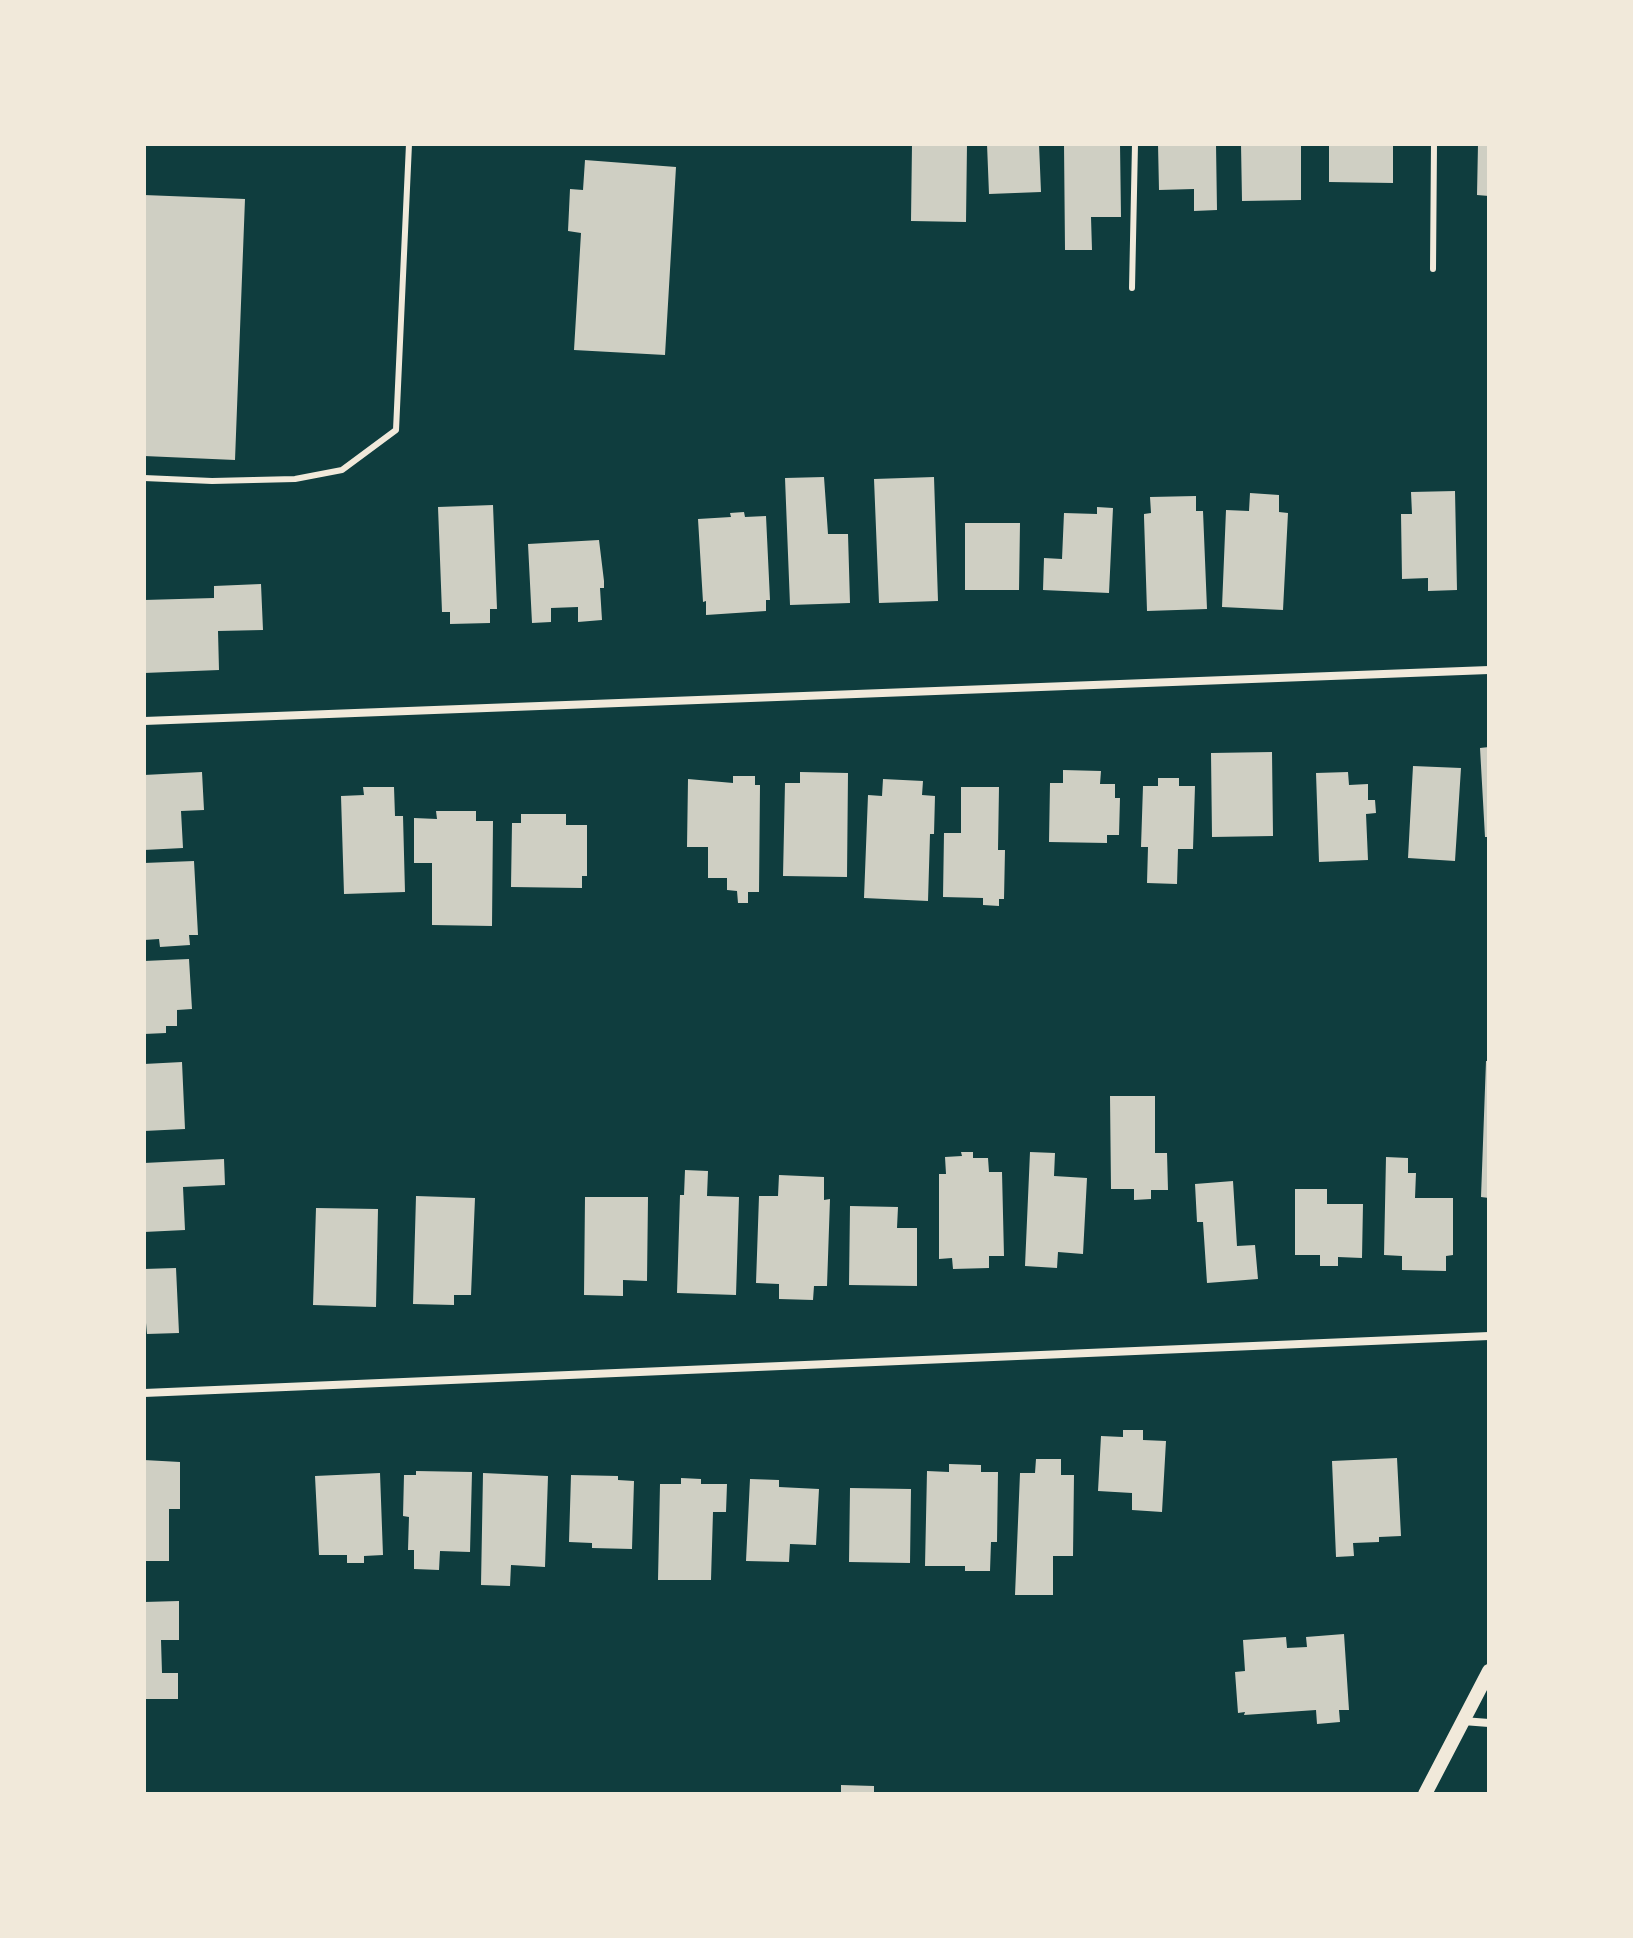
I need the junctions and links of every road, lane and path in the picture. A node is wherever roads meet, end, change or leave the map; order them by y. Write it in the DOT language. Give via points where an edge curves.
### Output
graph roads {
  1 [pos="409,144"];
  2 [pos="1135,144"];
  3 [pos="1434,144"];
  4 [pos="1433,269"];
  5 [pos="1132,288"];
  6 [pos="144,478"];
  7 [pos="1489,670"];
  8 [pos="144,721"];
  9 [pos="1489,1336"];
  10 [pos="144,1393"];
  11 [pos="1489,1671"];
  12 [pos="1463,1721"];
  13 [pos="1489,1723"];
  14 [pos="1425,1794"];
  1 -- 6 [label="lane" via="396,430 342,470 295,479"];
  2 -- 5 [label="lane"];
  3 -- 4 [label="lane"];
  7 -- 8 [label="street"];
  9 -- 10 [label="street"];
  11 -- 12 [label="street"];
  12 -- 13 [label="street"];
  12 -- 14 [label="street"];
}
